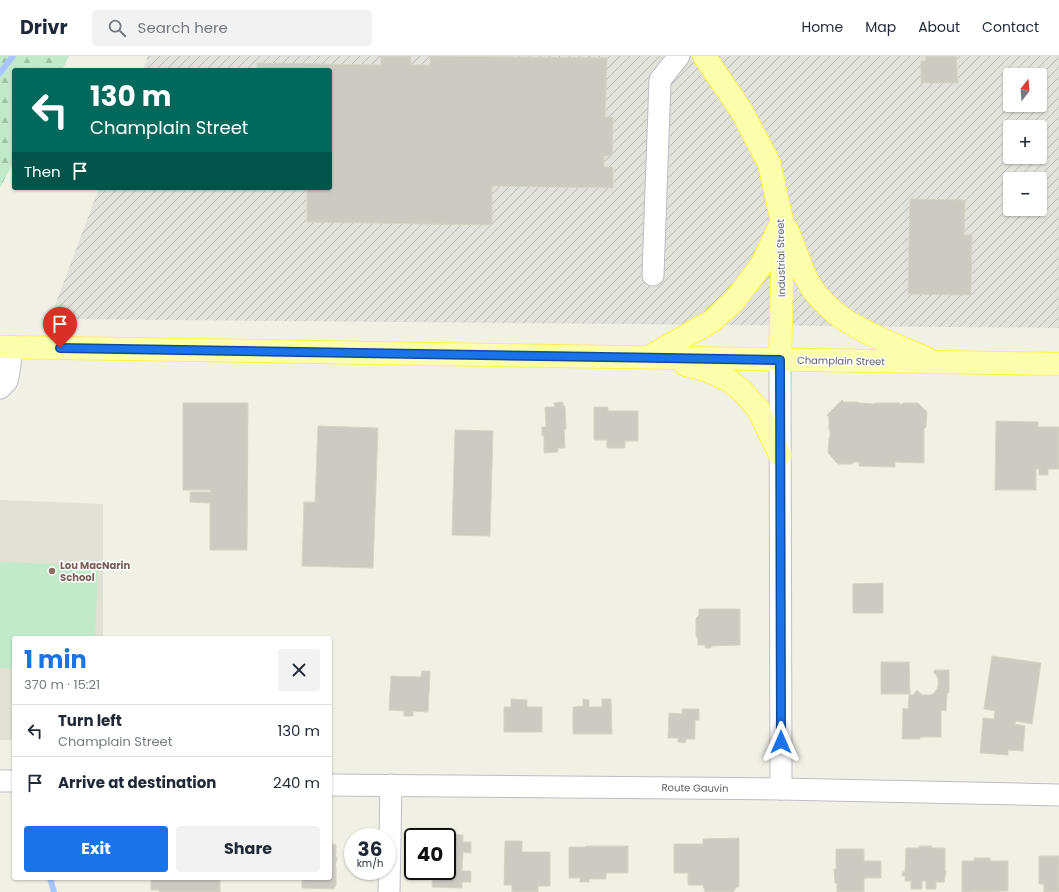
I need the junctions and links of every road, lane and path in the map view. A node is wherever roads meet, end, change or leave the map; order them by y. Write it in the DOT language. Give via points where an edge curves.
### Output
graph roads {
  1 [pos="679,56"];
  2 [pos="704,56"];
  3 [pos="782,221"];
  4 [pos="653,275"];
  5 [pos="6,347"];
  6 [pos="649,358"];
  7 [pos="780,360"];
  8 [pos="937,362"];
  9 [pos="1059,364"];
  10 [pos="0,388"];
  11 [pos="780,455"];
  12 [pos="0,781"];
  13 [pos="12,781"];
  14 [pos="332,785"];
  15 [pos="391,785"];
  16 [pos="781,789"];
  17 [pos="1059,795"];
  18 [pos="389,892"];
  1 -- 4 [label="street" via="660,80"];
  2 -- 3 [label="main road, Industrial Street" via="741,110 769,163"];
  3 -- 6 [label="main road" via="761,266 733,302 712,321"];
  3 -- 7 [label="main road, Industrial Street"];
  3 -- 8 [label="main road" via="805,276 818,296 840,316 865,332"];
  5 -- 6 [label="main road, Champlain Street"];
  5 -- 10 [label="street" via="9,372 7,381"];
  6 -- 7 [label="main road, Champlain Street"];
  6 -- 11 [label="main road" via="706,370 730,381 758,409"];
  7 -- 8 [label="main road, Champlain Street"];
  7 -- 11 [label="street"];
  8 -- 9 [label="main road, Champlain Street"];
  11 -- 16 [label="street"];
  12 -- 13 [label="street"];
  14 -- 15 [label="street, Route Gauvin"];
  15 -- 16 [label="street, Route Gauvin"];
  15 -- 18 [label="street"];
  16 -- 17 [label="street, Route Gauvin"];
}
